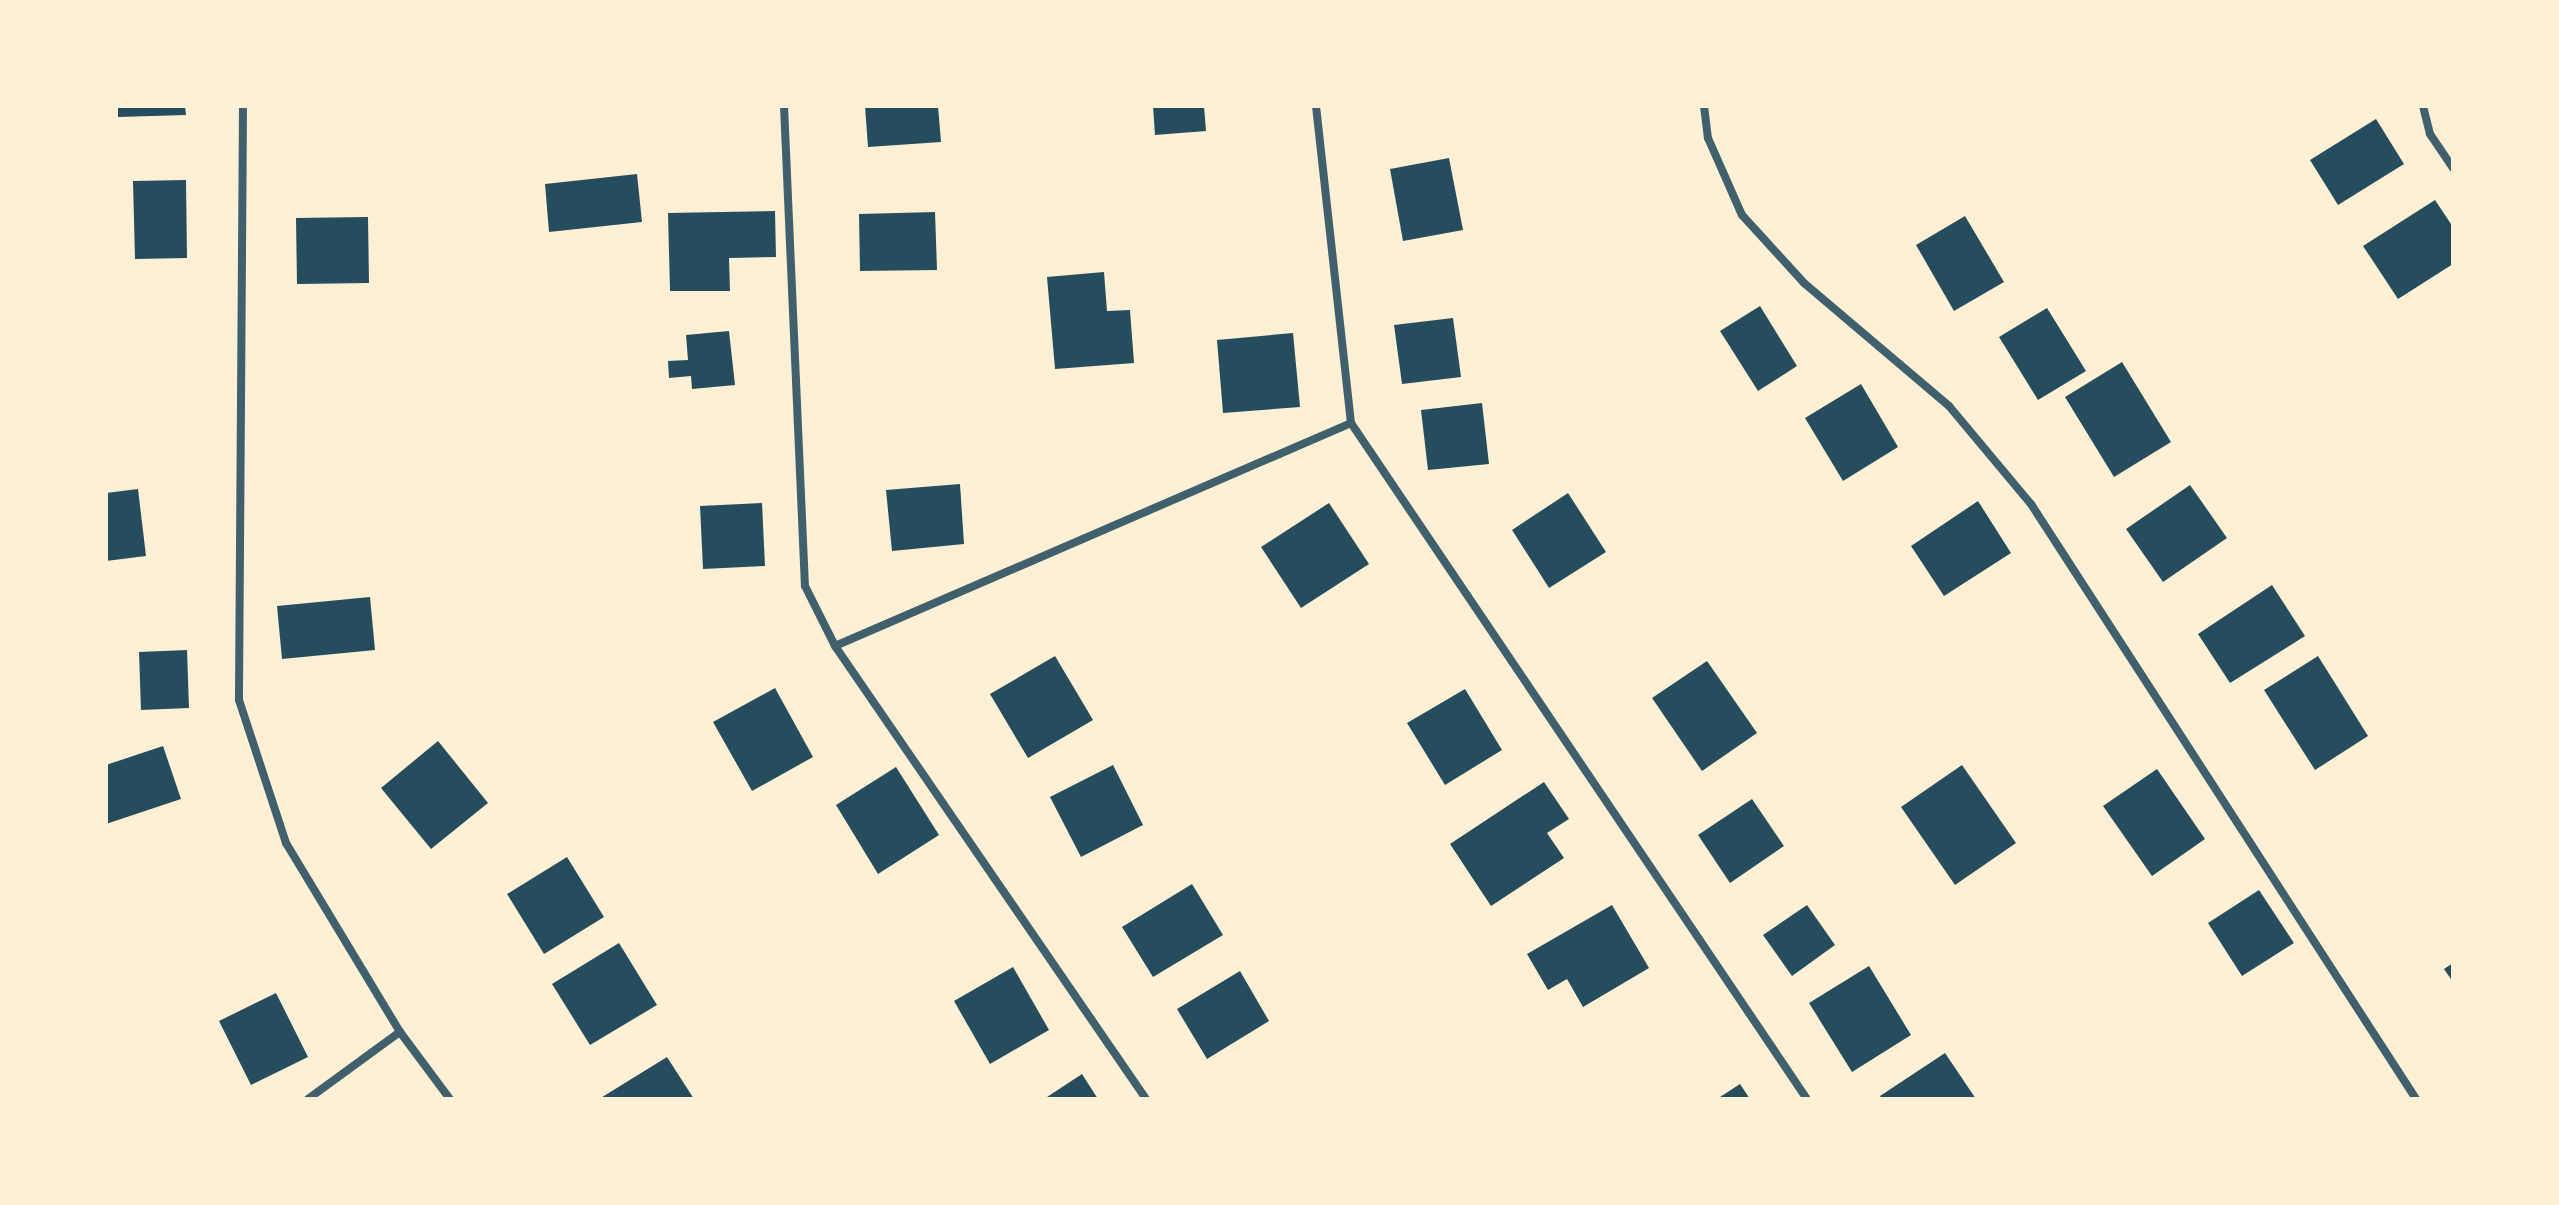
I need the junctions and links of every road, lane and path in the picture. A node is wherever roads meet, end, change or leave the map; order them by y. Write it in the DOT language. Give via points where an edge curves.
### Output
graph roads {
  1 [pos="243,106"];
  2 [pos="784,106"];
  3 [pos="1316,106"];
  4 [pos="1704,106"];
  5 [pos="2423,106"];
  6 [pos="2453,168"];
  7 [pos="1351,423"];
  8 [pos="835,646"];
  9 [pos="400,1032"];
  10 [pos="308,1099"];
  11 [pos="450,1099"];
  12 [pos="1146,1099"];
  13 [pos="1807,1099"];
  14 [pos="2416,1099"];
  1 -- 9 [label="street" via="239,700 286,843"];
  2 -- 8 [label="street" via="805,586"];
  3 -- 7 [label="street"];
  4 -- 14 [label="street" via="1708,138 1742,215 1804,283 1949,406 2031,504"];
  5 -- 6 [label="street" via="2430,134"];
  7 -- 8 [label="street"];
  7 -- 13 [label="street"];
  8 -- 12 [label="street"];
  9 -- 10 [label="street"];
  9 -- 11 [label="street"];
}
